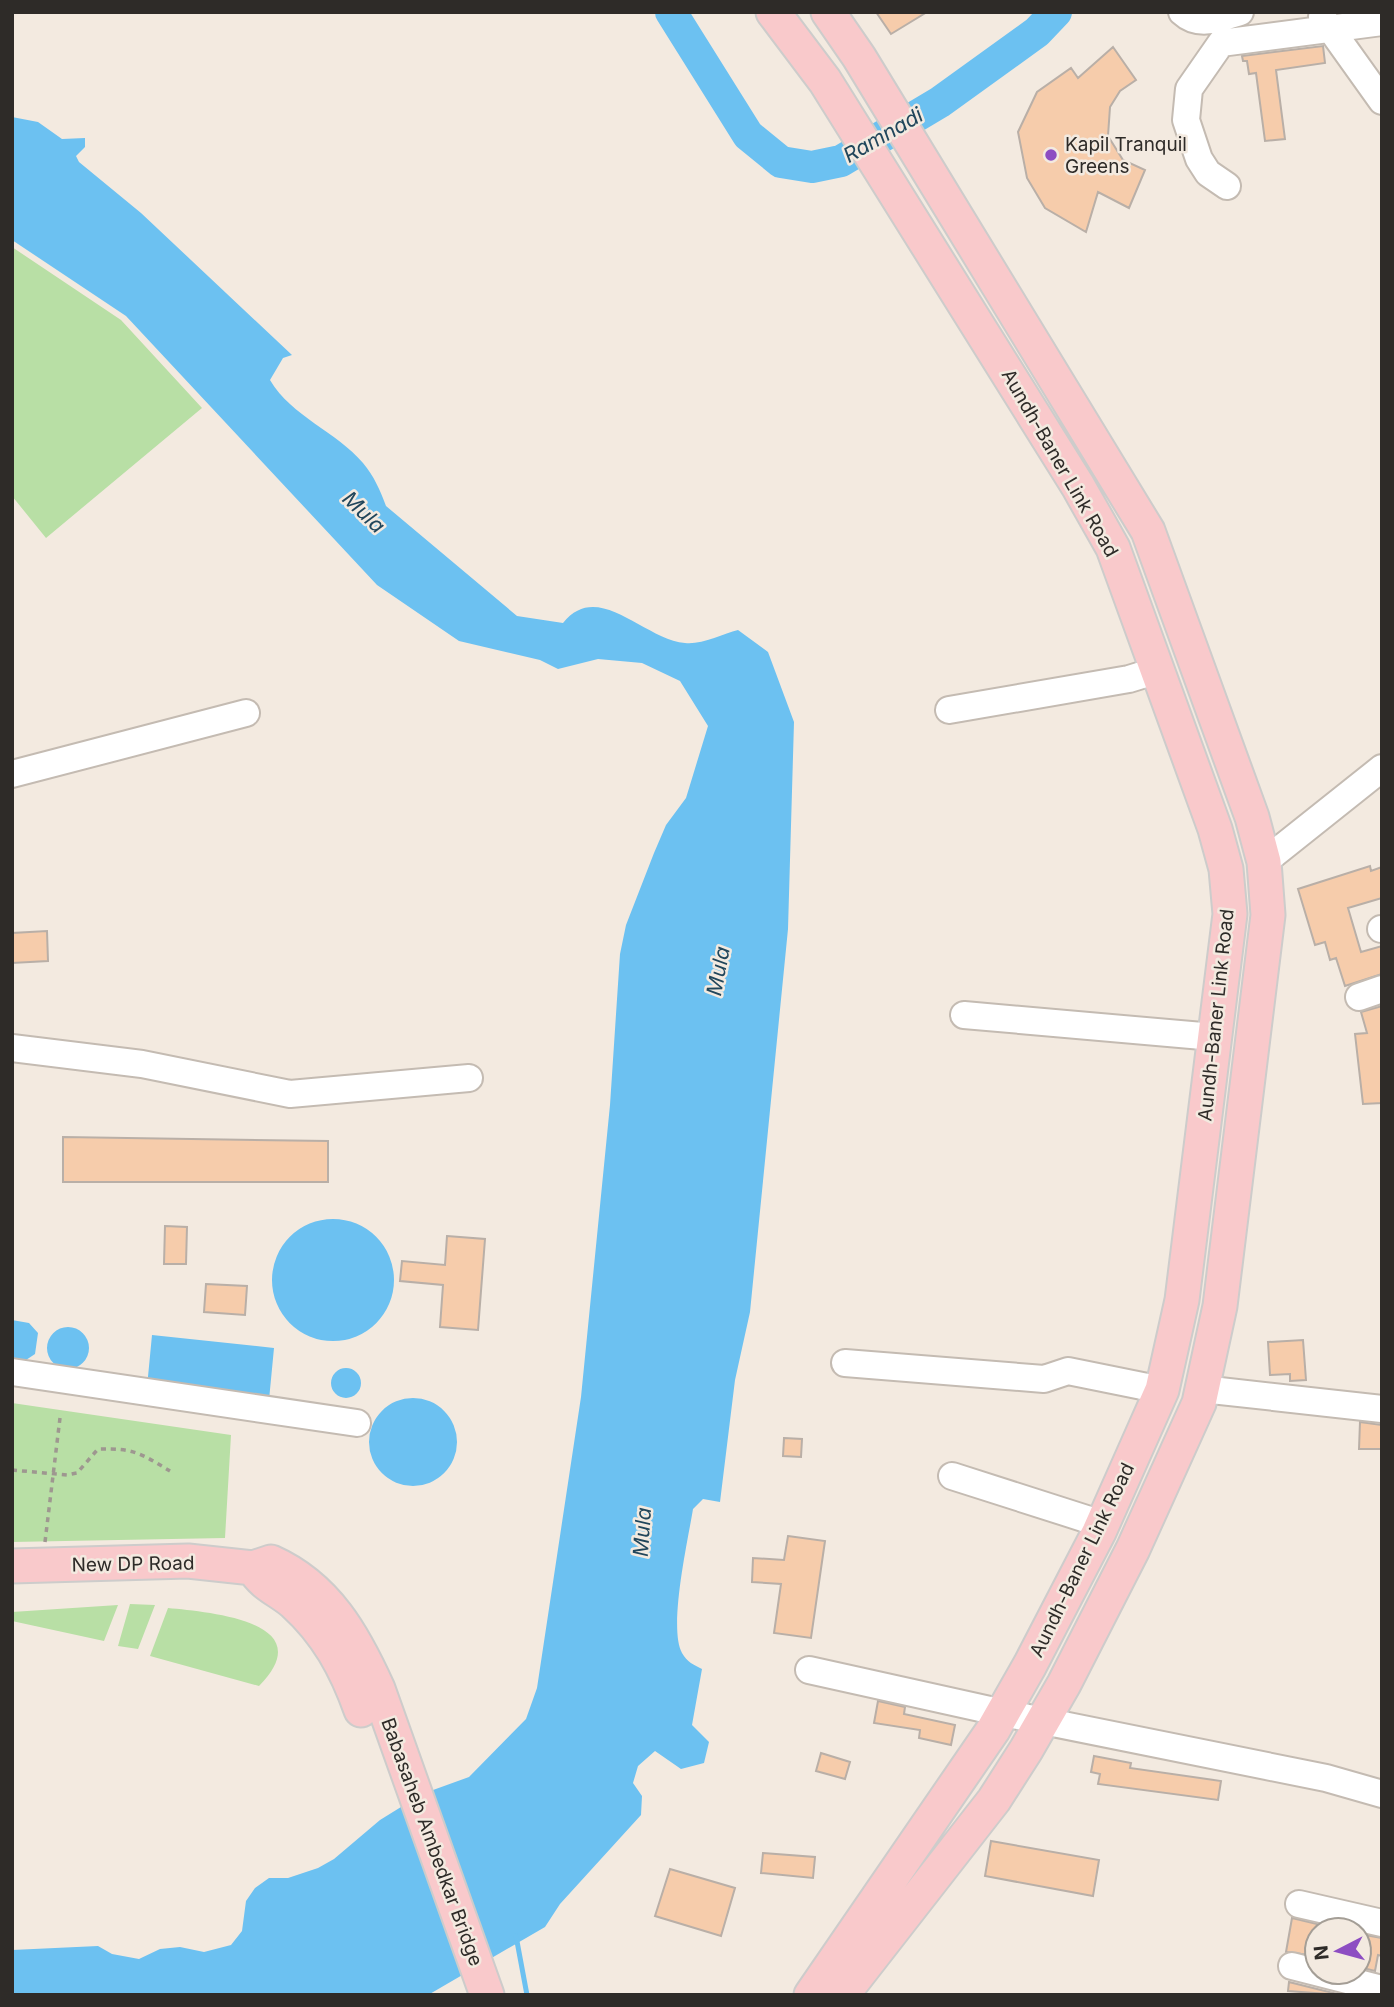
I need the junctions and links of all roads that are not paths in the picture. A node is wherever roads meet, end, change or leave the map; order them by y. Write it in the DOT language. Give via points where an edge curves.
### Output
graph roads {
  1 [pos="774,12"];
  2 [pos="828,12"];
  3 [pos="1182,12"];
  4 [pos="1240,12"];
  5 [pos="1324,20"];
  6 [pos="1382,22"];
  7 [pos="1382,101"];
  8 [pos="1227,186"];
  9 [pos="1158,670"];
  10 [pos="949,710"];
  11 [pos="246,713"];
  12 [pos="1382,768"];
  13 [pos="12,774"];
  14 [pos="1264,862"];
  15 [pos="1226,869"];
  16 [pos="964,1015"];
  17 [pos="1214,1037"];
  18 [pos="12,1048"];
  19 [pos="469,1078"];
  20 [pos="845,1363"];
  21 [pos="12,1372"];
  22 [pos="1202,1389"];
  23 [pos="1163,1390"];
  24 [pos="1382,1409"];
  25 [pos="357,1423"];
  26 [pos="952,1476"];
  27 [pos="1102,1524"];
  28 [pos="27,1565"];
  29 [pos="810,1670"];
  30 [pos="367,1693"];
  31 [pos="1003,1713"];
  32 [pos="1042,1721"];
  33 [pos="1382,1794"];
  34 [pos="1299,1904"];
  35 [pos="1382,1923"];
  36 [pos="1292,1966"];
  37 [pos="1382,1989"];
  38 [pos="462,1995"];
  39 [pos="487,1995"];
  40 [pos="811,1995"];
  41 [pos="842,1995"];
  1 -- 9 [label="main road, Aundh-Baner Link Road" via="825,80 1113,548"];
  2 -- 14 [label="main road, Aundh-Baner Link Road" via="1148,531 1252,817"];
  3 -- 4 [label="street" via="1191,20 1205,22"];
  5 -- 6 [label="street"];
  5 -- 7 [label="street"];
  5 -- 8 [label="street" via="1222,43 1189,89 1186,120 1199,159 1208,173"];
  9 -- 10 [label="street"];
  9 -- 15 [label="main road, Aundh-Baner Link Road"];
  11 -- 13 [label="street"];
  12 -- 14 [label="street"];
  14 -- 15 [label="main road"];
  14 -- 22 [label="main road, Aundh-Baner Link Road" via="1268,915 1220,1306"];
  15 -- 17 [label="main road, Aundh-Baner Link Road" via="1230,914"];
  16 -- 17 [label="street"];
  17 -- 23 [label="main road, Aundh-Baner Link Road" via="1182,1300"];
  18 -- 19 [label="street" via="128,1062 290,1094"];
  20 -- 23 [label="street" via="1044,1379 1068,1371"];
  21 -- 25 [label="street"];
  22 -- 24 [label="street"];
  22 -- 32 [label="main road, Aundh-Baner Link Road" via="1133,1549"];
  23 -- 27 [label="main road, Aundh-Baner Link Road"];
  26 -- 27 [label="street"];
  27 -- 31 [label="main road, Aundh-Baner Link Road"];
  28 -- 30 [label="main road, New DP Road" via="188,1561 253,1568 271,1562 325,1600 356,1639"];
  29 -- 31 [label="street"];
  30 -- 38 [label="main road, Babasaheb Ambedkar Bridge"];
  30 -- 39 [label="main road, Babasaheb Ambedkar Bridge"];
  31 -- 32 [label="street"];
  31 -- 40 [label="main road, Aundh-Baner Link Road"];
  32 -- 33 [label="street" via="1326,1778"];
  32 -- 41 [label="main road, Aundh-Baner Link Road" via="994,1800"];
  34 -- 35 [label="street"];
  36 -- 37 [label="street"];
}
